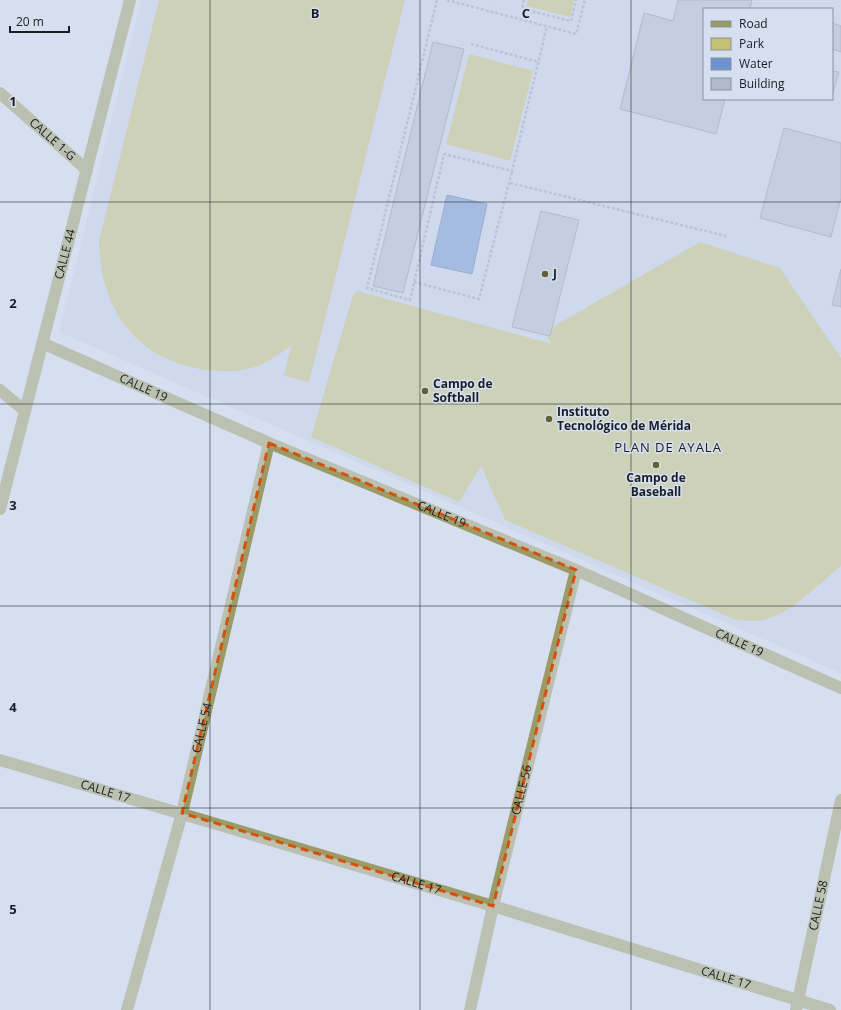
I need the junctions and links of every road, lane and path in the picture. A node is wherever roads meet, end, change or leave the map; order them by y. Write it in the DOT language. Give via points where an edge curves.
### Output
graph roads {
  1 [pos="130,0"];
  2 [pos="437,0"];
  3 [pos="447,0"];
  4 [pos="524,0"];
  5 [pos="576,0"];
  6 [pos="585,0"];
  7 [pos="547,26"];
  8 [pos="471,44"];
  9 [pos="539,62"];
  10 [pos="0,93"];
  11 [pos="87,170"];
  12 [pos="512,172"];
  13 [pos="510,183"];
  14 [pos="726,236"];
  15 [pos="414,282"];
  16 [pos="42,343"];
  17 [pos="0,390"];
  18 [pos="25,411"];
  19 [pos="269,443"];
  20 [pos="0,509"];
  21 [pos="576,570"];
  22 [pos="841,688"];
  23 [pos="0,760"];
  24 [pos="841,800"];
  25 [pos="182,813"];
  26 [pos="493,906"];
  27 [pos="797,1005"];
  28 [pos="127,1010"];
  29 [pos="470,1010"];
  30 [pos="830,1010"];
  1 -- 11 [label="street, CALLE 44"];
  2 -- 15 [label="path" via="367,288 410,300"];
  3 -- 7 [label="path"];
  4 -- 5 [label="path" via="522,9 570,21"];
  6 -- 7 [label="path" via="576,34"];
  7 -- 9 [label="path"];
  8 -- 9 [label="path"];
  9 -- 12 [label="path"];
  10 -- 11 [label="street, CALLE 1-G"];
  11 -- 16 [label="street, CALLE 44"];
  12 -- 13 [label="path"];
  12 -- 15 [label="path" via="444,154"];
  13 -- 14 [label="path"];
  13 -- 15 [label="path" via="479,299"];
  16 -- 18 [label="street, CALLE 44"];
  16 -- 19 [label="street, CALLE 19"];
  17 -- 18 [label="street"];
  18 -- 20 [label="street, CALLE 44"];
  19 -- 21 [label="street, CALLE 19"];
  19 -- 25 [label="street, CALLE 54"];
  21 -- 22 [label="street, CALLE 19"];
  21 -- 26 [label="street, CALLE 56"];
  23 -- 25 [label="street, CALLE 17"];
  24 -- 27 [label="street, CALLE 58"];
  25 -- 26 [label="street, CALLE 17"];
  25 -- 28 [label="street, CALLE 54"];
  26 -- 27 [label="street, CALLE 17"];
  26 -- 29 [label="street, CALLE 56"];
  27 -- 30 [label="street, CALLE 17"];
}
